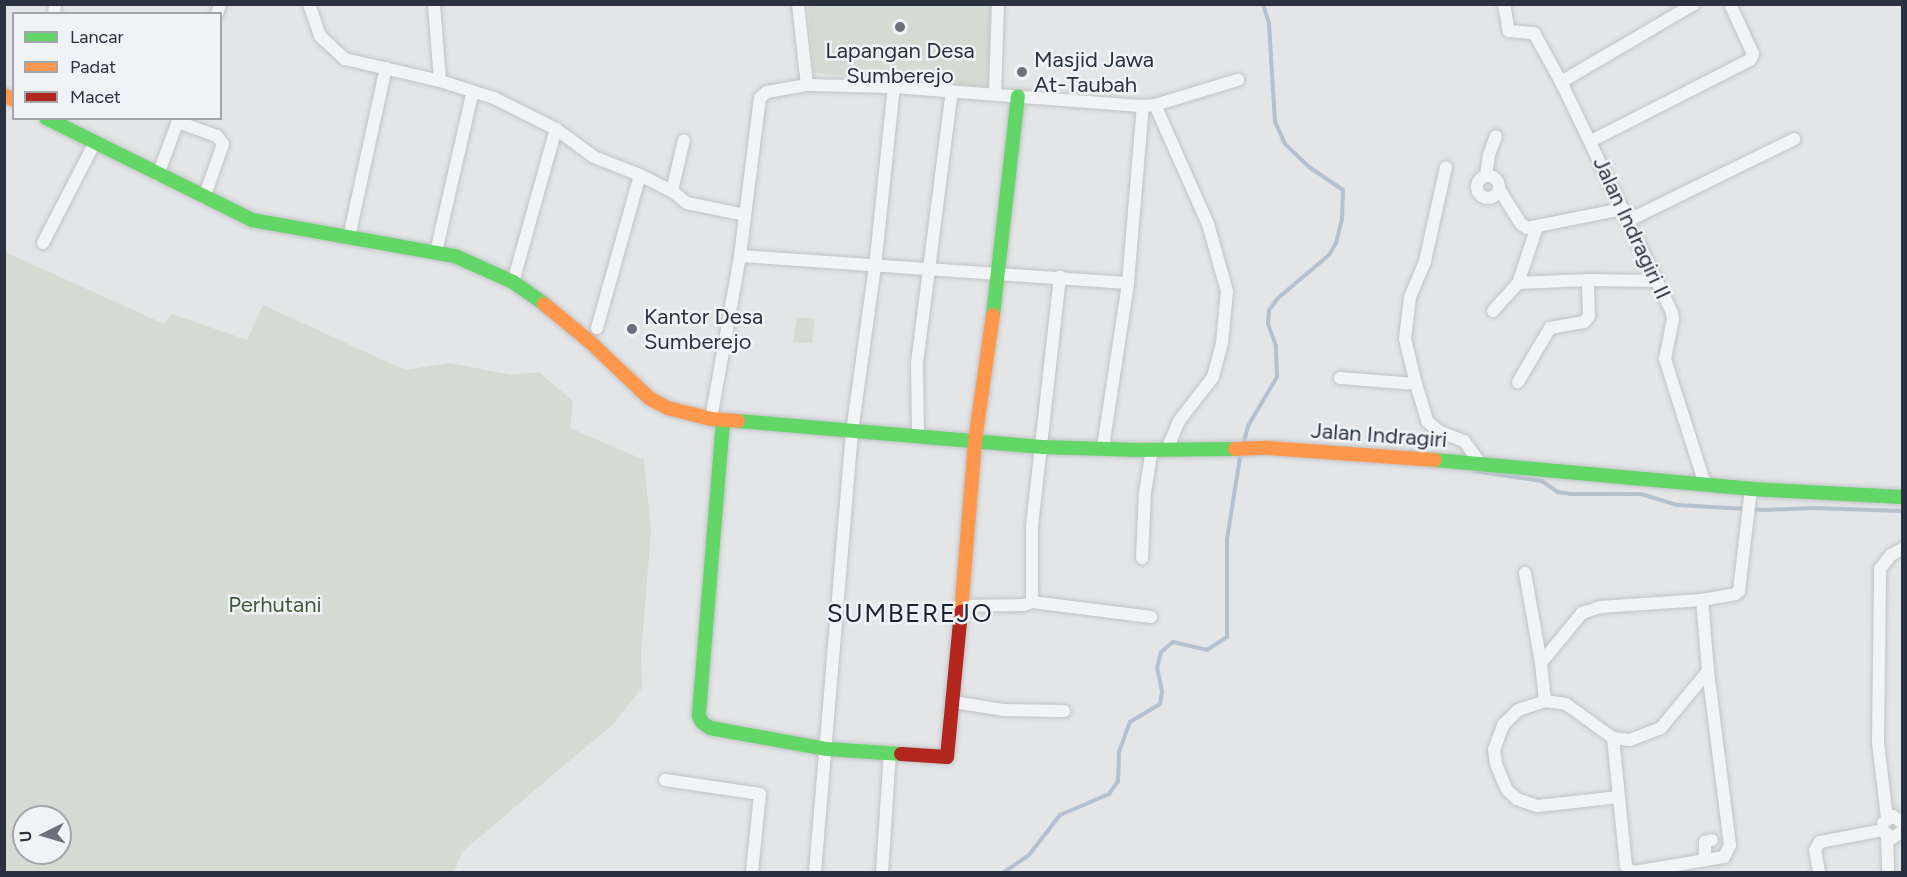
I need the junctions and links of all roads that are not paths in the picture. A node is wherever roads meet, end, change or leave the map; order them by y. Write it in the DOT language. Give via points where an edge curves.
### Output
graph roads {
  1 [pos="309,4"];
  2 [pos="434,4"];
  3 [pos="798,4"];
  4 [pos="998,4"];
  5 [pos="1504,4"];
  6 [pos="1694,4"];
  7 [pos="1730,4"];
  8 [pos="386,68"];
  9 [pos="1238,80"];
  10 [pos="440,81"];
  11 [pos="1562,82"];
  12 [pos="807,85"];
  13 [pos="894,87"];
  14 [pos="473,91"];
  15 [pos="952,91"];
  16 [pos="994,94"];
  17 [pos="1018,96"];
  18 [pos="1149,105"];
  19 [pos="49,120"];
  20 [pos="178,120"];
  21 [pos="556,129"];
  22 [pos="1496,136"];
  23 [pos="1794,139"];
  24 [pos="684,140"];
  25 [pos="1591,141"];
  26 [pos="94,144"];
  27 [pos="1446,167"];
  28 [pos="158,175"];
  29 [pos="640,175"];
  30 [pos="1486,176"];
  31 [pos="1499,189"];
  32 [pos="672,191"];
  33 [pos="204,198"];
  34 [pos="1626,214"];
  35 [pos="745,215"];
  36 [pos="1537,227"];
  37 [pos="348,237"];
  38 [pos="43,243"];
  39 [pos="436,252"];
  40 [pos="740,256"];
  41 [pos="875,267"];
  42 [pos="929,270"];
  43 [pos="999,273"];
  44 [pos="1060,277"];
  45 [pos="1588,280"];
  46 [pos="1655,281"];
  47 [pos="513,282"];
  48 [pos="1128,283"];
  49 [pos="1518,283"];
  50 [pos="1493,311"];
  51 [pos="597,328"];
  52 [pos="1340,378"];
  53 [pos="1518,382"];
  54 [pos="1416,384"];
  55 [pos="717,420"];
  56 [pos="852,432"];
  57 [pos="918,435"];
  58 [pos="975,441"];
  59 [pos="1042,447"];
  60 [pos="1103,447"];
  61 [pos="1152,449"];
  62 [pos="1167,449"];
  63 [pos="1480,463"];
  64 [pos="1705,484"];
  65 [pos="1750,495"];
  66 [pos="1902,497"];
  67 [pos="1902,549"];
  68 [pos="1142,558"];
  69 [pos="1525,573"];
  70 [pos="1702,600"];
  71 [pos="1032,602"];
  72 [pos="962,606"];
  73 [pos="1151,617"];
  74 [pos="1541,663"];
  75 [pos="1708,671"];
  76 [pos="1545,701"];
  77 [pos="954,702"];
  78 [pos="1064,711"];
  79 [pos="1613,738"];
  80 [pos="827,749"];
  81 [pos="890,753"];
  82 [pos="665,780"];
  83 [pos="1619,797"];
  84 [pos="1902,823"];
  85 [pos="1885,828"];
  86 [pos="1902,831"];
  87 [pos="1712,840"];
  88 [pos="1705,860"];
  89 [pos="752,873"];
  90 [pos="815,873"];
  91 [pos="882,873"];
  92 [pos="1819,873"];
  93 [pos="1888,873"];
  1 -- 8 [label="street" via="320,36 334,52 345,59"];
  2 -- 10 [label="street"];
  3 -- 12 [label="street"];
  4 -- 16 [label="street"];
  5 -- 11 [label="street, Jalan Indragiri II" via="1509,31 1534,33"];
  6 -- 11 [label="street"];
  7 -- 25 [label="street" via="1753,54 1750,60"];
  8 -- 10 [label="street"];
  8 -- 37 [label="street"];
  9 -- 18 [label="street"];
  10 -- 14 [label="street"];
  11 -- 25 [label="street, Jalan Indragiri II"];
  12 -- 13 [label="street"];
  12 -- 35 [label="street" via="767,92 760,98"];
  13 -- 15 [label="street"];
  13 -- 41 [label="street"];
  14 -- 21 [label="street"];
  14 -- 39 [label="street"];
  15 -- 16 [label="street"];
  15 -- 42 [label="street"];
  16 -- 17 [label="street"];
  17 -- 18 [label="street"];
  17 -- 43 [label="street"];
  18 -- 48 [label="street"];
  18 -- 62 [label="street" via="1208,224 1227,291 1222,343 1213,377 1179,421"];
  19 -- 26 [label="street, Jalan Indragiri"];
  20 -- 28 [label="street"];
  20 -- 33 [label="street" via="217,136 223,144"];
  21 -- 29 [label="street" via="594,157"];
  21 -- 47 [label="street"];
  22 -- 30 [label="street"];
  23 -- 34 [label="street"];
  24 -- 32 [label="street"];
  25 -- 34 [label="street, Jalan Indragiri II"];
  26 -- 28 [label="street, Jalan Indragiri"];
  26 -- 38 [label="street"];
  27 -- 54 [label="street" via="1425,261 1410,297 1405,345"];
  28 -- 33 [label="street, Jalan Indragiri"];
  29 -- 32 [label="street"];
  29 -- 51 [label="street"];
  30 -- 31 [label="street" via="1496,179"];
  30 -- 31 [label="street" via="1478,182 1480,196 1494,197"];
  31 -- 36 [label="street" via="1521,224"];
  32 -- 35 [label="street" via="687,203"];
  33 -- 37 [label="street, Jalan Indragiri" via="268,225"];
  34 -- 36 [label="street"];
  34 -- 46 [label="street, Jalan Indragiri II"];
  35 -- 40 [label="street"];
  36 -- 49 [label="street"];
  37 -- 39 [label="street, Jalan Indragiri"];
  39 -- 47 [label="street, Jalan Indragiri" via="472,262"];
  40 -- 41 [label="street"];
  40 -- 55 [label="street"];
  41 -- 42 [label="street"];
  41 -- 56 [label="street"];
  42 -- 43 [label="street"];
  42 -- 57 [label="street" via="917,363"];
  43 -- 44 [label="street"];
  43 -- 58 [label="street"];
  44 -- 48 [label="street"];
  44 -- 59 [label="street"];
  45 -- 46 [label="street"];
  45 -- 49 [label="street"];
  45 -- 53 [label="street" via="1587,320 1550,328"];
  46 -- 64 [label="street, Jalan Indragiri II" via="1673,316 1665,352 1667,368"];
  47 -- 55 [label="street, Jalan Indragiri" via="589,341 649,398 668,408"];
  48 -- 60 [label="street"];
  49 -- 50 [label="street"];
  52 -- 54 [label="street"];
  54 -- 63 [label="street" via="1427,422 1464,441"];
  55 -- 56 [label="street, Jalan Indragiri"];
  55 -- 80 [label="street" via="699,716 710,728"];
  56 -- 57 [label="street, Jalan Indragiri"];
  56 -- 80 [label="street"];
  57 -- 58 [label="street, Jalan Indragiri"];
  58 -- 59 [label="street, Jalan Indragiri"];
  58 -- 72 [label="street"];
  59 -- 60 [label="street, Jalan Indragiri"];
  59 -- 71 [label="street" via="1032,526"];
  60 -- 61 [label="street, Jalan Indragiri"];
  61 -- 62 [label="street, Jalan Indragiri"];
  61 -- 68 [label="street"];
  62 -- 63 [label="street, Jalan Indragiri" via="1268,448"];
  63 -- 64 [label="street, Jalan Indragiri"];
  64 -- 65 [label="street, Jalan Indragiri"];
  65 -- 66 [label="street, Jalan Indragiri"];
  65 -- 70 [label="street" via="1739,591"];
  67 -- 85 [label="street" via="1880,569 1878,742"];
  69 -- 74 [label="street"];
  70 -- 74 [label="street" via="1588,610"];
  70 -- 75 [label="street"];
  71 -- 72 [label="street"];
  71 -- 73 [label="street"];
  72 -- 77 [label="street"];
  74 -- 76 [label="street"];
  75 -- 79 [label="street" via="1661,728 1630,740"];
  75 -- 88 [label="street" via="1730,844 1724,857"];
  76 -- 79 [label="street" via="1572,707"];
  76 -- 83 [label="street" via="1518,710 1498,735 1496,765 1507,790 1517,799 1537,806"];
  77 -- 78 [label="street" via="1004,710"];
  77 -- 81 [label="street" via="947,757"];
  79 -- 83 [label="street"];
  80 -- 81 [label="street"];
  80 -- 90 [label="street"];
  81 -- 91 [label="street"];
  82 -- 89 [label="street" via="760,794"];
  83 -- 88 [label="street" via="1629,870"];
  84 -- 85 [label="street" via="1893,816"];
  85 -- 86 [label="street" via="1893,838"];
  85 -- 92 [label="street" via="1820,842 1815,849"];
  85 -- 93 [label="street"];
  87 -- 88 [label="street" via="1706,842"];
}
